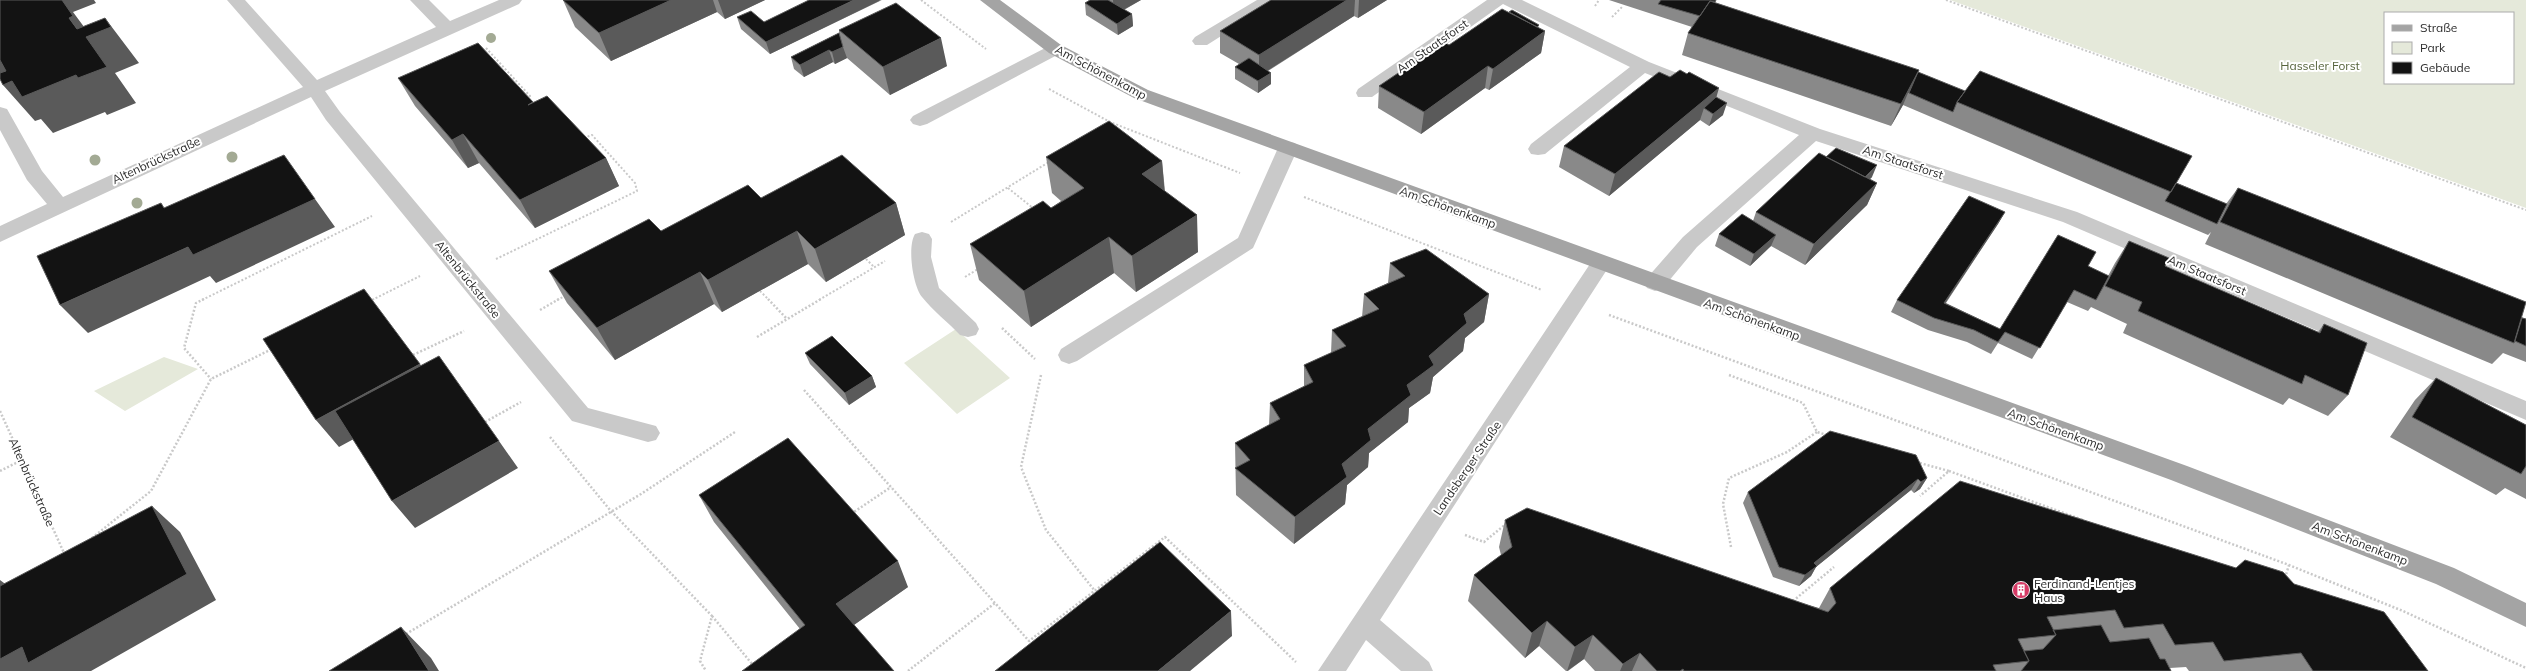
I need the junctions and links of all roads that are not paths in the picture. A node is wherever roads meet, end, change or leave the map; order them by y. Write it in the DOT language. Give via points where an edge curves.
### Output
graph roads {
  1 [pos="236,0"];
  2 [pos="420,0"];
  3 [pos="513,0"];
  4 [pos="990,0"];
  5 [pos="1269,0"];
  6 [pos="1498,0"];
  7 [pos="1508,0"];
  8 [pos="448,29"];
  9 [pos="1201,41"];
  10 [pos="1056,48"];
  11 [pos="1643,66"];
  12 [pos="314,88"];
  13 [pos="1365,93"];
  14 [pos="0,113"];
  15 [pos="920,120"];
  16 [pos="1813,133"];
  17 [pos="1288,148"];
  18 [pos="1538,149"];
  19 [pos="59,206"];
  20 [pos="0,235"];
  21 [pos="922,239"];
  22 [pos="1601,263"];
  23 [pos="1655,283"];
  24 [pos="968,328"];
  25 [pos="1069,355"];
  26 [pos="2526,411"];
  27 [pos="648,433"];
  28 [pos="2526,616"];
  29 [pos="1364,622"];
  30 [pos="1331,671"];
  31 [pos="1420,671"];
  1 -- 12 [label="street"];
  2 -- 8 [label="street"];
  3 -- 8 [label="street, Altenbrückstraße"];
  4 -- 10 [label="main road, Am Schönenkamp"];
  5 -- 9 [label="street"];
  6 -- 13 [label="street, Am Staatsforst"];
  7 -- 11 [label="street, Am Staatsforst"];
  8 -- 12 [label="street, Altenbrückstraße"];
  10 -- 15 [label="street"];
  10 -- 17 [label="main road, Am Schönenkamp" via="1140,94"];
  11 -- 16 [label="street, Am Staatsforst"];
  11 -- 18 [label="street"];
  12 -- 19 [label="street, Altenbrückstraße"];
  12 -- 27 [label="street, Altenbrückstraße" via="334,116 580,415"];
  14 -- 19 [label="street" via="34,175"];
  16 -- 23 [label="street" via="1690,242"];
  16 -- 26 [label="street, Am Staatsforst" via="2070,217"];
  17 -- 22 [label="main road, Am Schönenkamp"];
  17 -- 25 [label="street" via="1246,243"];
  19 -- 20 [label="street, Altenbrückstraße"];
  21 -- 24 [label="street" via="921,257 930,291"];
  22 -- 23 [label="main road, Am Schönenkamp"];
  22 -- 29 [label="street, Landsberger Straße"];
  23 -- 28 [label="main road, Am Schönenkamp" via="2179,473 2445,576"];
  29 -- 30 [label="street, Landsberger Straße"];
  29 -- 31 [label="street"];
}
